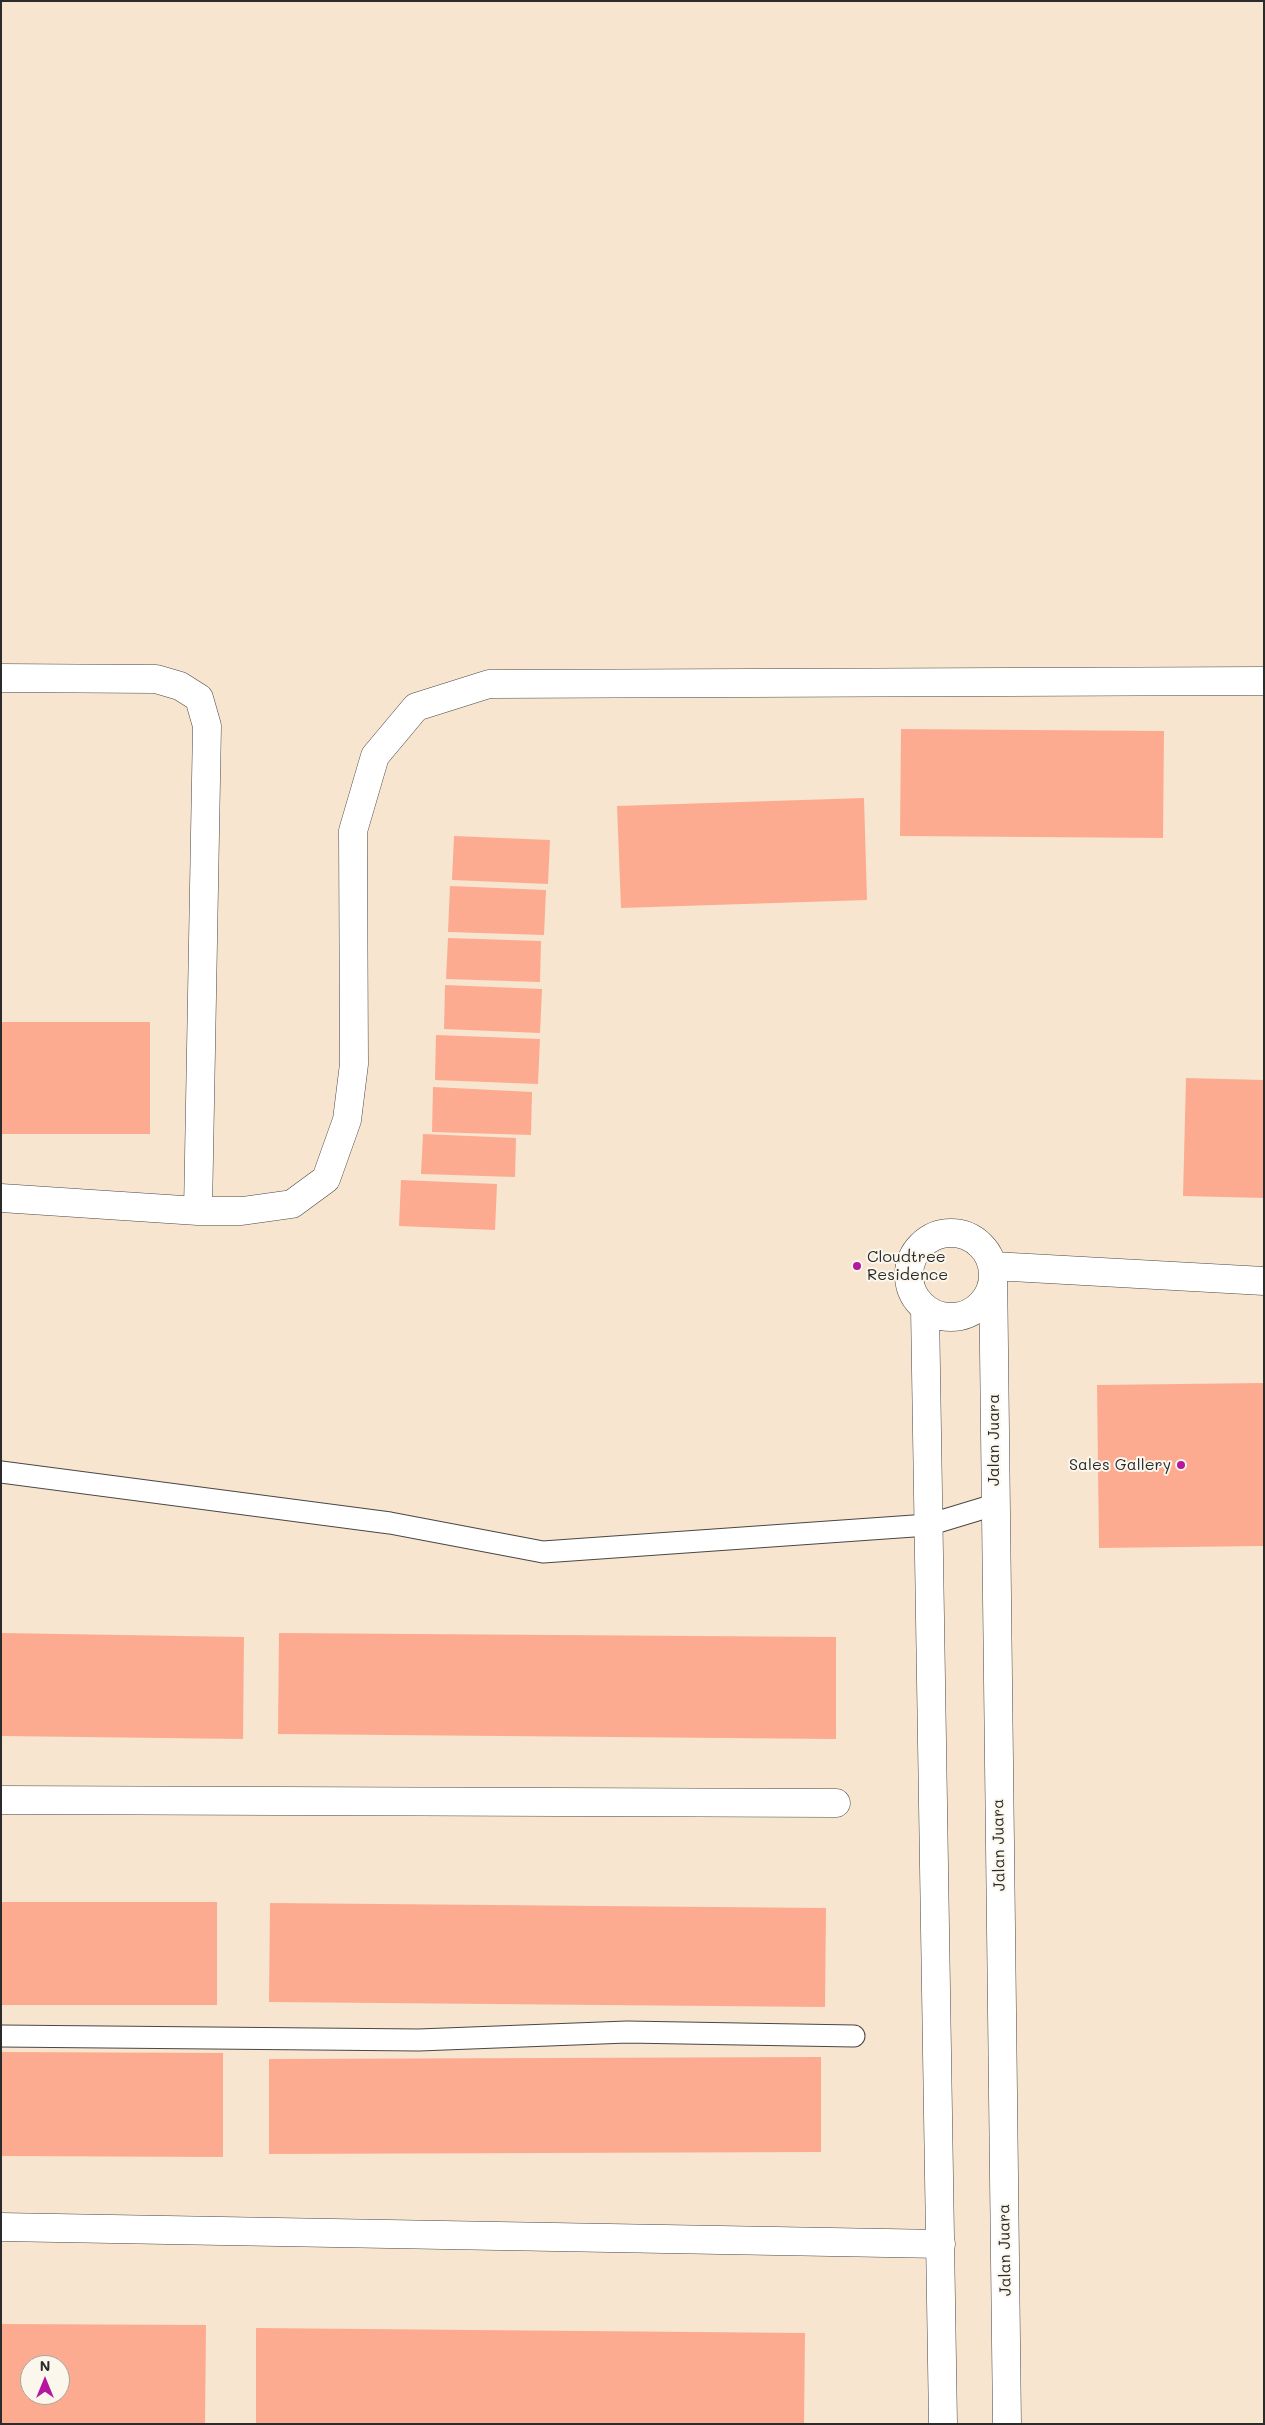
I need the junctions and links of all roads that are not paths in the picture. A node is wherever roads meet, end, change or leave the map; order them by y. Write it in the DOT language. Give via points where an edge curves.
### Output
graph roads {
  1 [pos="1,678"];
  2 [pos="1264,681"];
  3 [pos="1,1198"];
  4 [pos="198,1211"];
  5 [pos="993,1266"];
  6 [pos="1264,1281"];
  7 [pos="925,1308"];
  8 [pos="1,1472"];
  9 [pos="994,1504"];
  10 [pos="928,1525"];
  11 [pos="1,1800"];
  12 [pos="836,1803"];
  13 [pos="1,2036"];
  14 [pos="854,2036"];
  15 [pos="1,2227"];
  16 [pos="941,2244"];
  17 [pos="943,2424"];
  18 [pos="1007,2424"];
  1 -- 4 [label="street" via="156,679 180,686 199,698 207,726"];
  2 -- 4 [label="street" via="489,684 416,707 375,756 353,830 354,1064 347,1120 326,1179 292,1204 242,1211"];
  3 -- 4 [label="street"];
  5 -- 6 [label="street"];
  5 -- 7 [label="street" via="992,1287 981,1305 964,1316 943,1317"];
  5 -- 7 [label="street" via="983,1246 963,1234 940,1234 920,1246 909,1266 911,1290"];
  5 -- 9 [label="street, Jalan Juara"];
  7 -- 10 [label="street"];
  8 -- 10 [label="lane" via="390,1523 543,1552"];
  9 -- 10 [label="lane"];
  9 -- 18 [label="street, Jalan Juara"];
  10 -- 16 [label="street"];
  11 -- 12 [label="street"];
  13 -- 14 [label="lane" via="419,2040 627,2032"];
  15 -- 16 [label="street"];
  16 -- 17 [label="street"];
}
